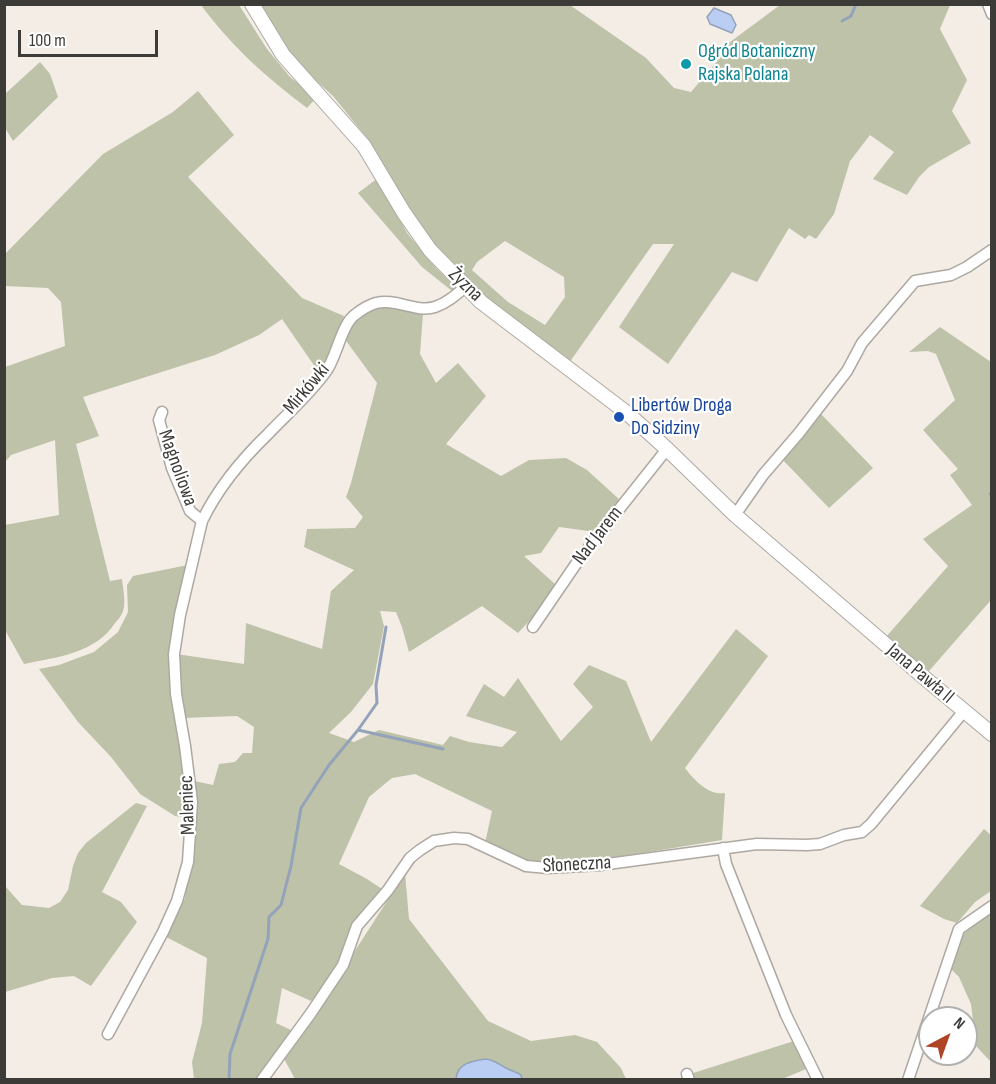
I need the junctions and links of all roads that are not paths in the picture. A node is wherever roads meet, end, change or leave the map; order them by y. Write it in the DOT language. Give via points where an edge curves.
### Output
graph roads {
  1 [pos="252,4"];
  2 [pos="988,4"];
  3 [pos="992,14"];
  4 [pos="992,250"];
  5 [pos="465,287"];
  6 [pos="162,412"];
  7 [pos="667,449"];
  8 [pos="735,515"];
  9 [pos="202,521"];
  10 [pos="193,560"];
  11 [pos="849,614"];
  12 [pos="533,627"];
  13 [pos="964,711"];
  14 [pos="992,734"];
  15 [pos="723,848"];
  16 [pos="992,906"];
  17 [pos="108,1034"];
  18 [pos="262,1080"];
  19 [pos="818,1080"];
  20 [pos="908,1080"];
  1 -- 5 [label="street, Żyzna" via="283,55 364,146 430,250"];
  2 -- 3 [label="street"];
  4 -- 8 [label="street" via="951,275 915,281 862,343 847,371"];
  5 -- 7 [label="street, Żyzna" via="620,407"];
  5 -- 9 [label="street, Mirkówki" via="434,307 377,303 354,315 328,368 224,483"];
  6 -- 9 [label="street, Magnoliowa" via="159,420 172,468 190,511"];
  7 -- 8 [label="street, Żyzna"];
  7 -- 12 [label="street, Nad Jarem" via="578,561"];
  8 -- 11 [label="street, Żyzna"];
  9 -- 10 [label="street, Mirkówki"];
  10 -- 17 [label="street, Maleniec" via="174,654 192,802 188,862 163,932"];
  11 -- 13 [label="street, Jana Pawła II"];
  13 -- 14 [label="street, Jana Pawła II"];
  13 -- 15 [label="street, Słoneczna" via="862,832 820,844"];
  15 -- 18 [label="street, Słoneczna" via="548,868 526,866 461,838 426,845 407,862 357,926 343,965"];
  15 -- 19 [label="street" via="786,1015"];
  16 -- 20 [label="street" via="959,929"];
}
